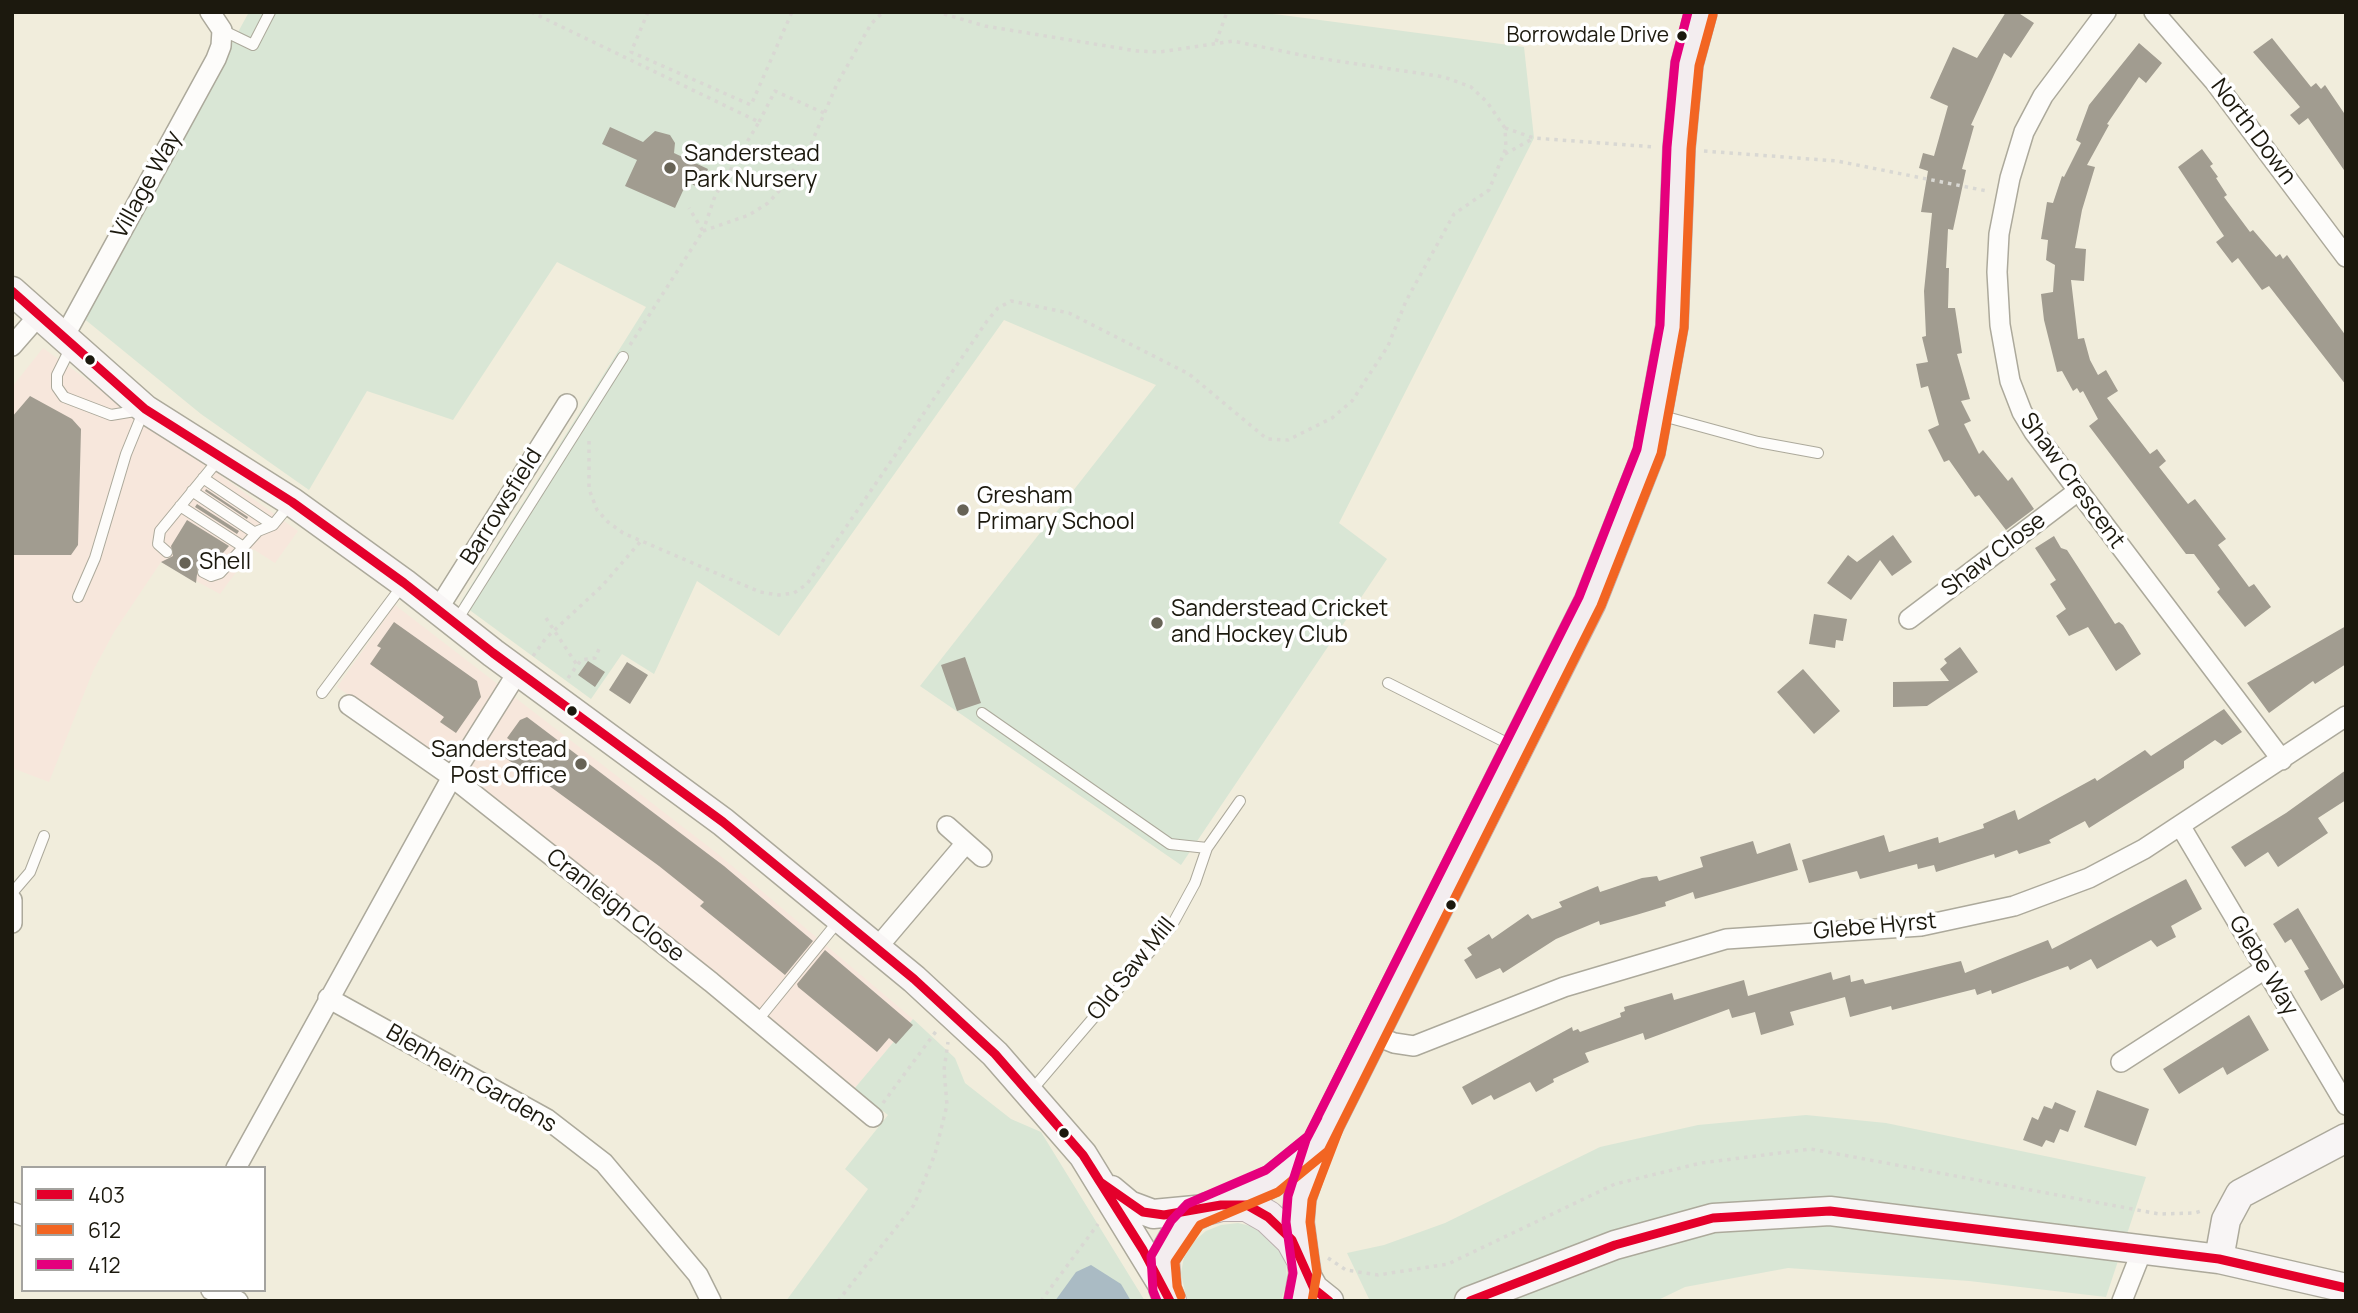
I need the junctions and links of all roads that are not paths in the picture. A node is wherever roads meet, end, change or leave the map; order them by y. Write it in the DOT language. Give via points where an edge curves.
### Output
graph roads {
  1 [pos="209,12"];
  2 [pos="270,12"];
  3 [pos="1701,12"];
  4 [pos="2106,12"];
  5 [pos="2154,12"];
  6 [pos="222,30"];
  7 [pos="2346,257"];
  8 [pos="12,290"];
  9 [pos="40,315"];
  10 [pos="68,341"];
  11 [pos="12,345"];
  12 [pos="623,357"];
  13 [pos="567,404"];
  14 [pos="145,409"];
  15 [pos="1656,414"];
  16 [pos="1818,453"];
  17 [pos="221,457"];
  18 [pos="203,478"];
  19 [pos="192,491"];
  20 [pos="2078,491"];
  21 [pos="292,502"];
  22 [pos="180,506"];
  23 [pos="273,525"];
  24 [pos="255,533"];
  25 [pos="242,547"];
  26 [pos="167,552"];
  27 [pos="203,572"];
  28 [pos="404,583"];
  29 [pos="78,597"];
  30 [pos="447,616"];
  31 [pos="1909,619"];
  32 [pos="519,670"];
  33 [pos="1388,684"];
  34 [pos="322,693"];
  35 [pos="349,705"];
  36 [pos="982,713"];
  37 [pos="2346,716"];
  38 [pos="1516,748"];
  39 [pos="2282,760"];
  40 [pos="452,777"];
  41 [pos="1240,801"];
  42 [pos="947,826"];
  43 [pos="2181,827"];
  44 [pos="44,836"];
  45 [pos="966,843"];
  46 [pos="1207,848"];
  47 [pos="982,857"];
  48 [pos="12,893"];
  49 [pos="12,900"];
  50 [pos="841,919"];
  51 [pos="12,923"];
  52 [pos="876,948"];
  53 [pos="2265,969"];
  54 [pos="328,998"];
  55 [pos="757,1021"];
  56 [pos="1372,1034"];
  57 [pos="2121,1062"];
  58 [pos="1031,1092"];
  59 [pos="2346,1105"];
  60 [pos="873,1117"];
  61 [pos="2346,1138"];
  62 [pos="1318,1144"];
  63 [pos="237,1166"];
  64 [pos="1106,1193"];
  65 [pos="1214,1207"];
  66 [pos="2143,1248"];
  67 [pos="2219,1259"];
  68 [pos="1302,1278"];
  69 [pos="2346,1288"];
  70 [pos="216,1292"];
  71 [pos="1167,1295"];
  72 [pos="238,1301"];
  73 [pos="712,1301"];
  74 [pos="1329,1301"];
  75 [pos="1469,1301"];
  76 [pos="2122,1301"];
  1 -- 6 [label="street"];
  2 -- 6 [label="lane" via="253,45"];
  3 -- 15 [label="main road" via="1687,64 1672,326"];
  4 -- 20 [label="street, Shaw Crescent" via="2074,50 2032,115 2006,194 1998,250 1997,291 2010,381 2028,422"];
  5 -- 7 [label="street, North Down" via="2208,73"];
  6 -- 10 [label="street, Village Way" via="216,59"];
  8 -- 9 [label="main road"];
  9 -- 10 [label="main road"];
  9 -- 11 [label="street"];
  10 -- 14 [label="main road"];
  10 -- 14 [label="lane" via="57,375 64,397 111,415"];
  12 -- 30 [label="lane"];
  13 -- 30 [label="street, Barrowsfield"];
  14 -- 17 [label="main road"];
  14 -- 29 [label="lane"];
  15 -- 16 [label="lane"];
  15 -- 38 [label="main road" via="1649,452 1590,602"];
  17 -- 18 [label="lane"];
  17 -- 21 [label="main road"];
  18 -- 19 [label="lane"];
  18 -- 23 [label="lane"];
  19 -- 22 [label="lane"];
  19 -- 24 [label="lane"];
  20 -- 31 [label="street, Shaw Close"];
  20 -- 39 [label="street, Shaw Crescent"];
  21 -- 23 [label="lane"];
  21 -- 28 [label="main road"];
  22 -- 25 [label="lane"];
  22 -- 26 [label="lane" via="157,540"];
  23 -- 24 [label="lane"];
  24 -- 25 [label="lane"];
  25 -- 27 [label="lane" via="215,575"];
  28 -- 30 [label="main road"];
  28 -- 34 [label="lane"];
  30 -- 32 [label="main road"];
  32 -- 40 [label="street"];
  32 -- 50 [label="main road" via="723,822"];
  33 -- 38 [label="lane"];
  35 -- 40 [label="street, Cranleigh Close"];
  36 -- 46 [label="lane" via="1170,844"];
  37 -- 39 [label="street, Glebe Hyrst"];
  38 -- 56 [label="main road"];
  39 -- 43 [label="street, Glebe Hyrst"];
  40 -- 54 [label="street"];
  40 -- 55 [label="street, Cranleigh Close"];
  41 -- 46 [label="lane, Old Saw Mill"];
  42 -- 45 [label="street"];
  43 -- 53 [label="street, Glebe Way"];
  43 -- 56 [label="street, Glebe Hyrst" via="2089,878 2006,908 1921,926 1730,938 1564,987 1414,1046"];
  44 -- 48 [label="lane" via="30,872"];
  45 -- 47 [label="street"];
  45 -- 52 [label="street"];
  46 -- 58 [label="lane, Old Saw Mill" via="1195,883 1171,927"];
  49 -- 51 [label="street"];
  50 -- 52 [label="main road"];
  50 -- 55 [label="lane"];
  52 -- 58 [label="main road" via="951,1012"];
  53 -- 57 [label="street"];
  53 -- 59 [label="street, Glebe Way"];
  54 -- 63 [label="street"];
  54 -- 73 [label="street, Blenheim Gardens" via="547,1119 604,1163 698,1275"];
  55 -- 60 [label="street, Cranleigh Close"];
  56 -- 62 [label="main road"];
  58 -- 64 [label="main road" via="1083,1155"];
  61 -- 67 [label="main road" via="2240,1194 2226,1220"];
  62 -- 65 [label="main road" via="1272,1181"];
  62 -- 68 [label="main road" via="1300,1198"];
  64 -- 65 [label="main road" via="1143,1212 1164,1215"];
  64 -- 71 [label="main road"];
  65 -- 68 [label="main road" via="1247,1205 1283,1228"];
  65 -- 71 [label="main road" via="1193,1215 1168,1245 1163,1259"];
  66 -- 67 [label="main road"];
  66 -- 75 [label="main road" via="1830,1211 1713,1218 1615,1245"];
  66 -- 76 [label="street"];
  67 -- 69 [label="main road"];
  68 -- 74 [label="main road"];
  70 -- 72 [label="street"];
}
